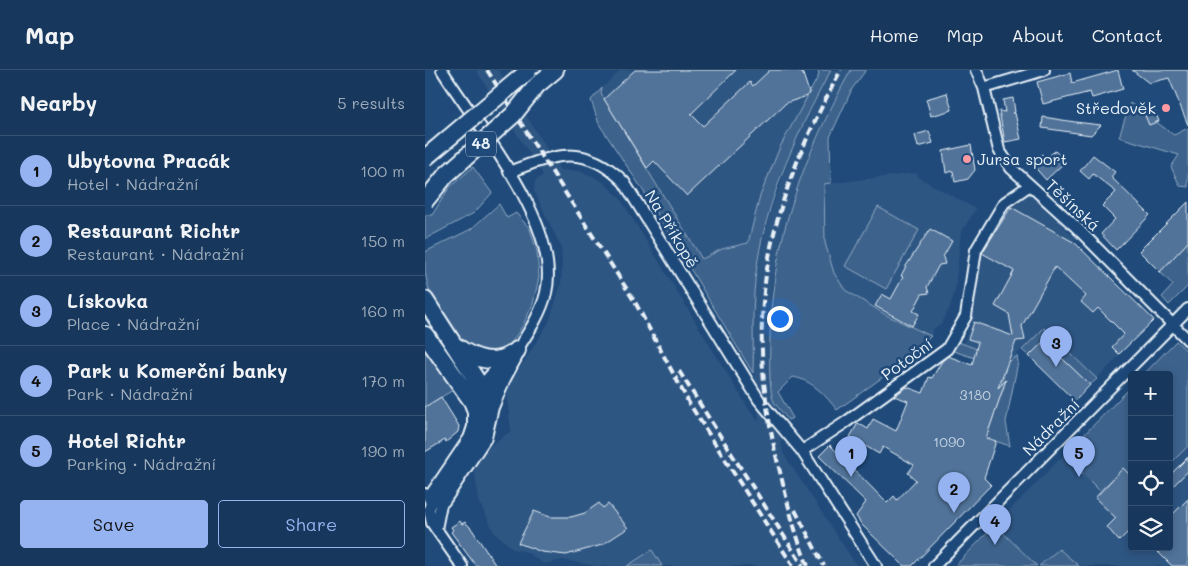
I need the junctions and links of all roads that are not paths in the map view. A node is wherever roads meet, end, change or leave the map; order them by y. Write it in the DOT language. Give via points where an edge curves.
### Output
graph roads {
  1 [pos="442,70"];
  2 [pos="555,70"];
  3 [pos="976,70"];
  4 [pos="1044,70"];
  5 [pos="531,75"];
  6 [pos="984,88"];
  7 [pos="425,146"];
  8 [pos="425,158"];
  9 [pos="509,172"];
  10 [pos="425,180"];
  11 [pos="1030,185"];
  12 [pos="425,202"];
  13 [pos="425,300"];
  14 [pos="1188,309"];
  15 [pos="1173,325"];
  16 [pos="425,335"];
  17 [pos="1188,340"];
  18 [pos="452,343"];
  19 [pos="517,350"];
  20 [pos="502,378"];
  21 [pos="461,385"];
  22 [pos="483,388"];
  23 [pos="483,410"];
  24 [pos="802,451"];
  25 [pos="433,497"];
  26 [pos="462,566"];
  27 [pos="876,566"];
  28 [pos="934,566"];
  1 -- 9 [label="street"];
  2 -- 5 [label="main road, 48"];
  3 -- 6 [label="street, Těšínská"];
  4 -- 6 [label="street"];
  5 -- 7 [label="main road, 48, bridge" via="494,87"];
  5 -- 8 [label="main road, 48, bridge"];
  5 -- 10 [label="main road, 48, bridge"];
  5 -- 12 [label="main road, 48, bridge" via="513,115 446,175"];
  6 -- 11 [label="street, Těšínská" via="999,150 1011,168"];
  9 -- 19 [label="street" via="535,220 548,275 543,301"];
  9 -- 24 [label="street, Na Příkopě" via="550,157 571,155 591,159 618,176 635,197 759,400"];
  11 -- 15 [label="street, Těšínská"];
  11 -- 24 [label="street, Potoční" via="1004,203 976,250 967,316 947,348"];
  13 -- 18 [label="main road"];
  14 -- 15 [label="street, Nádražní"];
  15 -- 17 [label="street, Těšínská"];
  15 -- 28 [label="street, Nádražní"];
  16 -- 21 [label="main road"];
  18 -- 19 [label="main road" via="487,361 504,358"];
  18 -- 22 [label="main road"];
  19 -- 20 [label="main road"];
  19 -- 22 [label="main road"];
  20 -- 22 [label="main road"];
  20 -- 23 [label="main road"];
  21 -- 22 [label="main road"];
  21 -- 23 [label="main road"];
  22 -- 23 [label="main road"];
  23 -- 25 [label="main road" via="483,437"];
  24 -- 27 [label="street"];
  25 -- 26 [label="street" via="436,529"];
}
